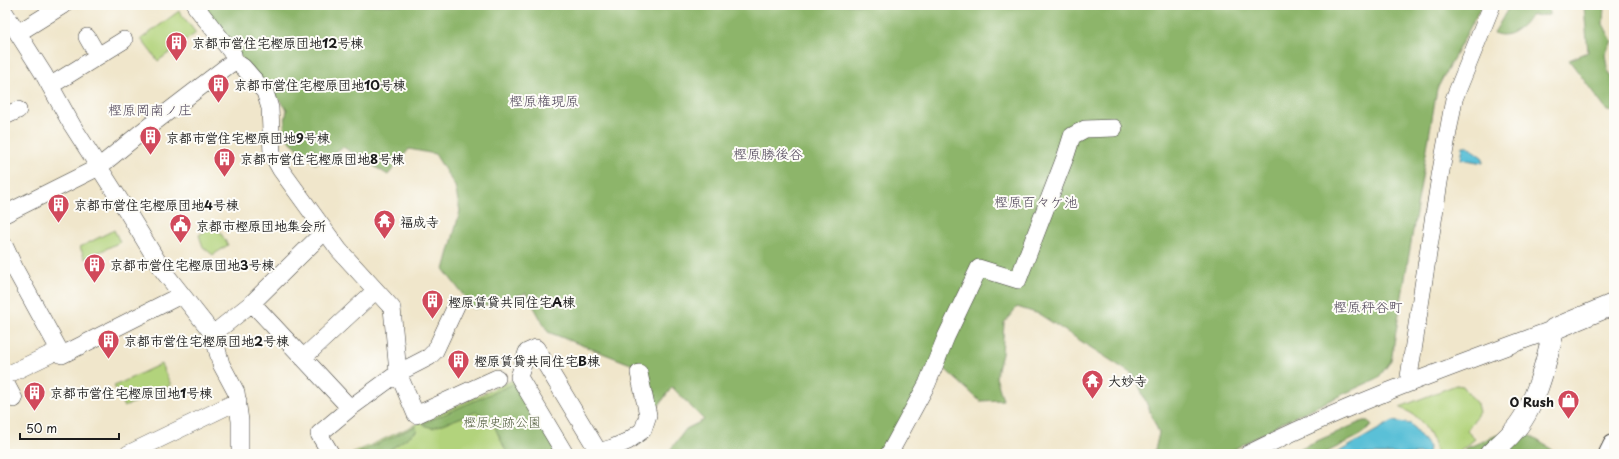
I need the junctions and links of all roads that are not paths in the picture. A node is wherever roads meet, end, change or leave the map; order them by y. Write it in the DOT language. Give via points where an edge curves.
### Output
graph roads {
  1 [pos="62,5"];
  2 [pos="196,5"];
  3 [pos="1492,5"];
  4 [pos="5,12"];
  5 [pos="18,33"];
  6 [pos="87,37"];
  7 [pos="124,40"];
  8 [pos="98,56"];
  9 [pos="234,61"];
  10 [pos="50,86"];
  11 [pos="1114,128"];
  12 [pos="99,167"];
  13 [pos="5,214"];
  14 [pos="325,231"];
  15 [pos="5,246"];
  16 [pos="375,291"];
  17 [pos="181,295"];
  18 [pos="252,303"];
  19 [pos="1614,304"];
  20 [pos="456,306"];
  21 [pos="1554,329"];
  22 [pos="213,334"];
  23 [pos="59,350"];
  24 [pos="303,358"];
  25 [pos="398,373"];
  26 [pos="639,373"];
  27 [pos="5,376"];
  28 [pos="497,378"];
  29 [pos="5,382"];
  30 [pos="1408,383"];
  31 [pos="14,399"];
  32 [pos="238,401"];
  33 [pos="350,408"];
  34 [pos="1614,446"];
  35 [pos="595,453"];
  36 [pos="128,454"];
  37 [pos="240,454"];
  38 [pos="331,454"];
  39 [pos="565,454"];
  40 [pos="889,454"];
  41 [pos="1248,454"];
  42 [pos="1490,454"];
  43 [pos="1610,454"];
  1 -- 5 [label="street"];
  2 -- 9 [label="street" via="206,22 233,54"];
  3 -- 30 [label="street" via="1454,99 1438,184"];
  4 -- 5 [label="street"];
  5 -- 10 [label="street"];
  6 -- 8 [label="street"];
  7 -- 8 [label="street"];
  8 -- 10 [label="street"];
  9 -- 12 [label="street"];
  9 -- 14 [label="street" via="243,67 265,92 270,108 272,154"];
  10 -- 12 [label="street"];
  11 -- 40 [label="street" via="1086,129 1072,136 1018,280 979,268 927,384"];
  12 -- 13 [label="street"];
  12 -- 17 [label="street"];
  14 -- 16 [label="street"];
  14 -- 18 [label="street"];
  15 -- 23 [label="street"];
  16 -- 24 [label="street"];
  16 -- 25 [label="street" via="392,308"];
  17 -- 22 [label="street"];
  17 -- 23 [label="street" via="62,354"];
  18 -- 22 [label="street"];
  18 -- 24 [label="street"];
  19 -- 21 [label="main road"];
  20 -- 25 [label="street" via="430,357"];
  21 -- 30 [label="street"];
  21 -- 42 [label="main road" via="1530,407 1513,433"];
  22 -- 32 [label="street" via="221,364"];
  23 -- 27 [label="street"];
  24 -- 33 [label="street"];
  25 -- 28 [label="street" via="416,415"];
  25 -- 33 [label="street"];
  26 -- 35 [label="street" via="648,415 643,430 628,441"];
  29 -- 31 [label="street"];
  30 -- 41 [label="street" via="1292,432"];
  32 -- 36 [label="street"];
  32 -- 37 [label="street"];
  33 -- 38 [label="street" via="319,434"];
  34 -- 43 [label="highway"];
  35 -- 39 [label="street" via="536,348 527,352 519,377"];
}
